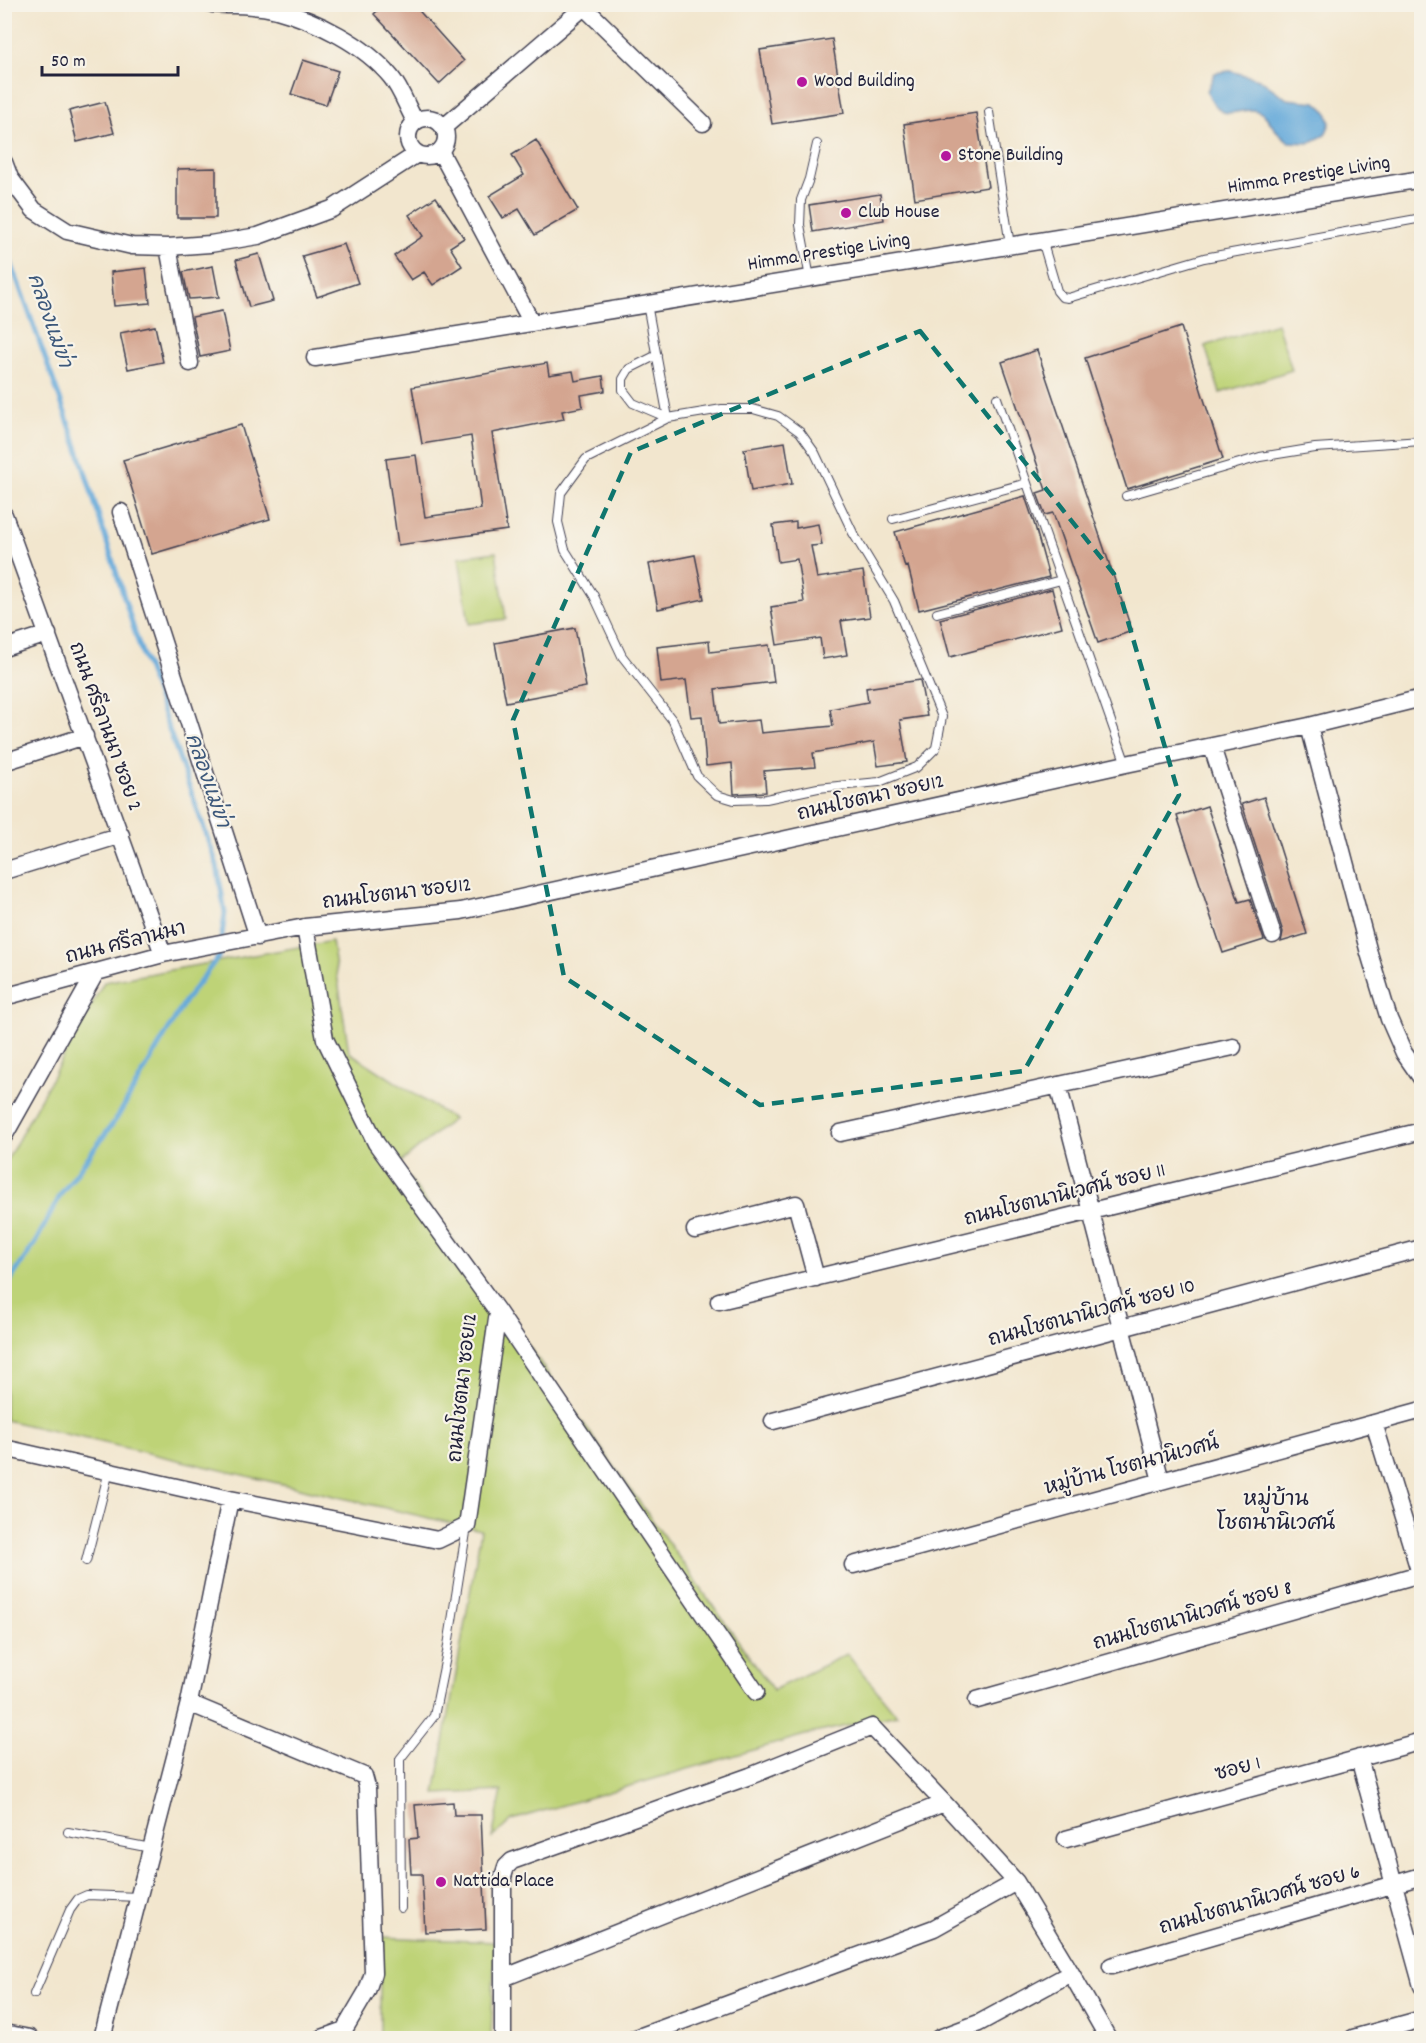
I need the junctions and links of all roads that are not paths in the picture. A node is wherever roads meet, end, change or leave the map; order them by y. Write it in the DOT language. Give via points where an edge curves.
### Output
graph roads {
  1 [pos="212,4"];
  2 [pos="582,6"];
  3 [pos="989,112"];
  4 [pos="415,121"];
  5 [pos="703,123"];
  6 [pos="444,127"];
  7 [pos="816,144"];
  8 [pos="440,151"];
  9 [pos="417,154"];
  10 [pos="4,162"];
  11 [pos="1422,179"];
  12 [pos="1422,218"];
  13 [pos="1042,240"];
  14 [pos="1010,245"];
  15 [pos="168,247"];
  16 [pos="810,278"];
  17 [pos="647,304"];
  18 [pos="532,323"];
  19 [pos="657,355"];
  20 [pos="315,358"];
  21 [pos="190,363"];
  22 [pos="997,398"];
  23 [pos="668,418"];
  24 [pos="1422,441"];
  25 [pos="1027,483"];
  26 [pos="1126,496"];
  27 [pos="122,512"];
  28 [pos="893,519"];
  29 [pos="6,524"];
  30 [pos="1061,580"];
  31 [pos="937,613"];
  32 [pos="48,634"];
  33 [pos="4,648"];
  34 [pos="1422,698"];
  35 [pos="1310,726"];
  36 [pos="85,736"];
  37 [pos="1212,747"];
  38 [pos="4,762"];
  39 [pos="1126,764"];
  40 [pos="121,835"];
  41 [pos="4,871"];
  42 [pos="305,927"];
  43 [pos="1273,935"];
  44 [pos="258,936"];
  45 [pos="163,954"];
  46 [pos="95,974"];
  47 [pos="4,997"];
  48 [pos="1233,1047"];
  49 [pos="1422,1079"];
  50 [pos="1058,1085"];
  51 [pos="1422,1131"];
  52 [pos="840,1133"];
  53 [pos="4,1136"];
  54 [pos="1091,1211"];
  55 [pos="694,1230"];
  56 [pos="1422,1248"];
  57 [pos="816,1278"];
  58 [pos="719,1301"];
  59 [pos="498,1312"];
  60 [pos="1121,1328"];
  61 [pos="1422,1410"];
  62 [pos="773,1421"];
  63 [pos="1374,1423"];
  64 [pos="4,1448"];
  65 [pos="108,1472"];
  66 [pos="1161,1481"];
  67 [pos="230,1499"];
  68 [pos="467,1526"];
  69 [pos="86,1561"];
  70 [pos="853,1565"];
  71 [pos="1421,1577"];
  72 [pos="756,1692"];
  73 [pos="977,1700"];
  74 [pos="189,1702"];
  75 [pos="1422,1741"];
  76 [pos="1359,1758"];
  77 [pos="944,1803"];
  78 [pos="68,1832"];
  79 [pos="1066,1839"];
  80 [pos="151,1848"];
  81 [pos="1422,1876"];
  82 [pos="1016,1882"];
  83 [pos="1394,1884"];
  84 [pos="139,1897"];
  85 [pos="401,1908"];
  86 [pos="1111,1966"];
  87 [pos="1071,1973"];
  88 [pos="502,1978"];
  89 [pos="1422,1986"];
  90 [pos="34,1994"];
  91 [pos="1422,2019"];
  92 [pos="4,2033"];
  93 [pos="30,2038"];
  94 [pos="102,2038"];
  95 [pos="322,2038"];
  96 [pos="503,2038"];
  97 [pos="636,2038"];
  98 [pos="939,2038"];
  99 [pos="1108,2038"];
  100 [pos="1353,2038"];
  1 -- 4 [label="street" via="277,10 323,28 362,50 391,77"];
  2 -- 5 [label="street"];
  2 -- 6 [label="street"];
  3 -- 14 [label="lane"];
  4 -- 6 [label="street" via="428,117"];
  4 -- 9 [label="street" via="407,137"];
  6 -- 8 [label="street" via="446,140"];
  7 -- 16 [label="lane" via="801,200 800,225"];
  8 -- 9 [label="street" via="428,156"];
  8 -- 18 [label="street"];
  9 -- 15 [label="street" via="332,208 258,236"];
  10 -- 15 [label="street" via="10,178 34,210 67,231 132,246"];
  11 -- 13 [label="street, Himma Prestige Living"];
  12 -- 13 [label="lane" via="1204,258 1068,298 1057,291"];
  13 -- 14 [label="street, Himma Prestige Living"];
  14 -- 16 [label="street, Himma Prestige Living"];
  15 -- 21 [label="street"];
  16 -- 17 [label="street, Himma Prestige Living"];
  17 -- 18 [label="street, Himma Prestige Living"];
  17 -- 19 [label="lane"];
  18 -- 20 [label="street, Himma Prestige Living"];
  19 -- 23 [label="lane"];
  19 -- 23 [label="lane" via="629,369 623,379 623,390 633,403"];
  22 -- 25 [label="lane"];
  23 -- 23 [label="lane" via="586,459 561,492 558,522 565,550 594,596 622,656 673,721 697,776 717,795 734,800 766,799 818,788 879,782 917,767 936,748 942,717 894,601 853,533 815,453 800,432 778,416 753,409 722,409"];
  24 -- 26 [label="lane" via="1315,448 1260,457"];
  25 -- 28 [label="lane"];
  25 -- 30 [label="lane"];
  27 -- 44 [label="street"];
  29 -- 32 [label="street, ถนน ศรีลานนา ซอย 2"];
  30 -- 31 [label="lane"];
  30 -- 39 [label="lane"];
  32 -- 33 [label="street"];
  32 -- 36 [label="street, ถนน ศรีลานนา ซอย 2"];
  34 -- 35 [label="street, ถนนโชตนา ซอย12"];
  35 -- 37 [label="street, ถนนโชตนา ซอย12"];
  35 -- 49 [label="street" via="1389,1019 1404,1053"];
  36 -- 38 [label="street"];
  36 -- 40 [label="street, ถนน ศรีลานนา ซอย 2"];
  37 -- 39 [label="street, ถนนโชตนา ซอย12"];
  37 -- 43 [label="street"];
  39 -- 42 [label="street, ถนนโชตนา ซอย12" via="461,911"];
  40 -- 41 [label="street"];
  40 -- 45 [label="street, ถนน ศรีลานนา ซอย 2"];
  42 -- 44 [label="street, ถนน ศรีลานนา"];
  42 -- 59 [label="street, ถนนโชตนา ซอย12" via="325,1039 376,1143"];
  44 -- 45 [label="street, ถนน ศรีลานนา"];
  45 -- 46 [label="street, ถนน ศรีลานนา"];
  46 -- 47 [label="street, ถนน ศรีลานนา"];
  46 -- 53 [label="street"];
  48 -- 50 [label="street"];
  50 -- 52 [label="street"];
  50 -- 54 [label="street"];
  51 -- 54 [label="street, ถนนโชตนานิเวศน์ ซอย 11"];
  54 -- 57 [label="street, ถนนโชตนานิเวศน์ ซอย 11"];
  54 -- 60 [label="street"];
  55 -- 57 [label="street" via="796,1204"];
  56 -- 60 [label="street, ถนนโชตนานิเวศน์ ซอย 10"];
  57 -- 58 [label="street, ถนนโชตนานิเวศน์ ซอย 11"];
  59 -- 68 [label="street, ถนนโชตนา ซอย12"];
  59 -- 72 [label="street"];
  60 -- 62 [label="street, ถนนโชตนานิเวศน์ ซอย 10"];
  60 -- 66 [label="street"];
  61 -- 63 [label="street, หมู่บ้าน โชตนานิเวศน์"];
  63 -- 66 [label="street, หมู่บ้าน โชตนานิเวศน์"];
  63 -- 71 [label="street"];
  64 -- 65 [label="street"];
  65 -- 67 [label="street"];
  65 -- 69 [label="lane"];
  66 -- 70 [label="street, หมู่บ้าน โชตนานิเวศน์"];
  67 -- 68 [label="street" via="438,1540"];
  67 -- 74 [label="street"];
  68 -- 85 [label="lane" via="434,1716 400,1759"];
  71 -- 73 [label="street, ถนนโชตนานิเวศน์ ซอย 8"];
  74 -- 80 [label="street"];
  74 -- 95 [label="street" via="364,1776 368,1787 373,1973 344,2030"];
  75 -- 76 [label="street, ซอย 1"];
  76 -- 79 [label="street, ซอย 1"];
  76 -- 83 [label="street"];
  77 -- 82 [label="street"];
  77 -- 88 [label="street"];
  77 -- 88 [label="street" via="872,1727 750,1776 512,1861 503,1877"];
  78 -- 80 [label="lane"];
  80 -- 84 [label="street"];
  81 -- 83 [label="street, ถนนโชตนานิเวศน์ ซอย 6"];
  82 -- 87 [label="street"];
  82 -- 97 [label="street" via="934,1928"];
  83 -- 86 [label="street, ถนนโชตนานิเวศน์ ซอย 6"];
  83 -- 89 [label="street"];
  84 -- 90 [label="lane" via="87,1895 78,1899"];
  84 -- 94 [label="street"];
  87 -- 98 [label="street" via="979,2023"];
  87 -- 99 [label="street"];
  88 -- 96 [label="street"];
  91 -- 100 [label="street"];
  92 -- 93 [label="street"];
}
